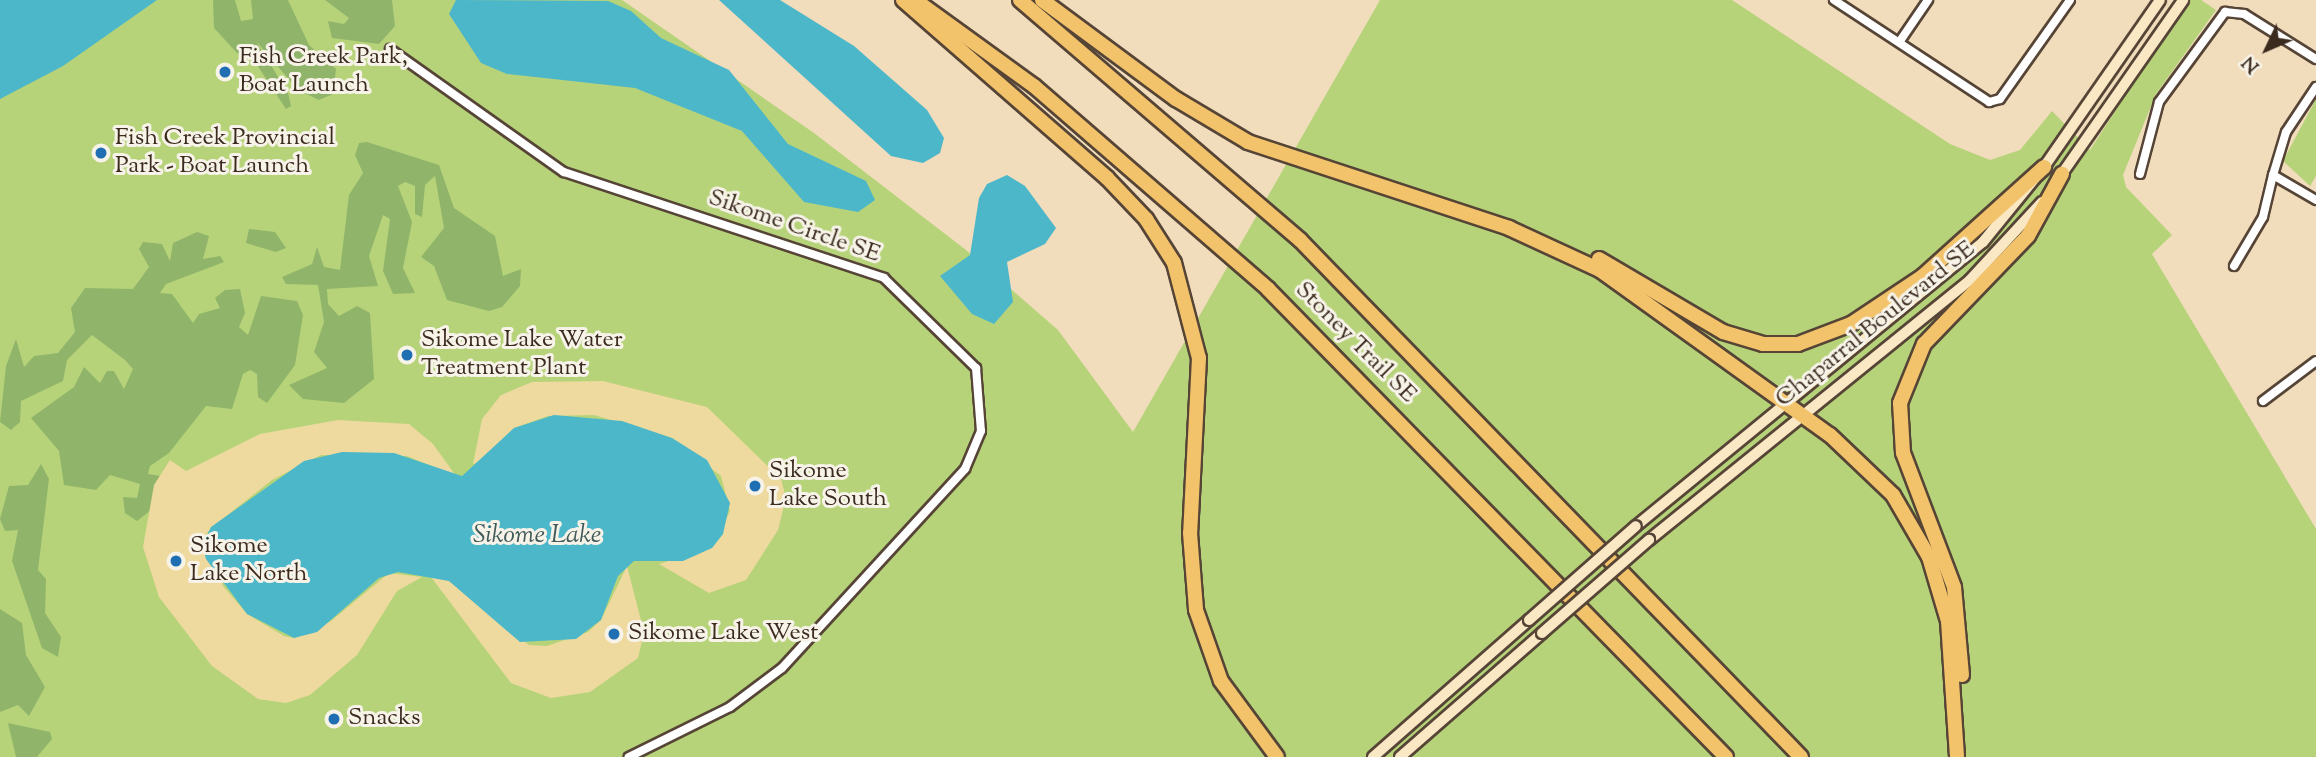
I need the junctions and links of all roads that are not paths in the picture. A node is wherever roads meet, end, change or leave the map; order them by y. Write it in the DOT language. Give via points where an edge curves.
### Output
graph roads {
  1 [pos="903,0"];
  2 [pos="915,0"];
  3 [pos="1020,0"];
  4 [pos="1042,0"];
  5 [pos="1833,0"];
  6 [pos="1928,0"];
  7 [pos="2070,0"];
  8 [pos="2160,0"];
  9 [pos="2183,0"];
  10 [pos="1900,41"];
  11 [pos="390,49"];
  12 [pos="2316,59"];
  13 [pos="2316,88"];
  14 [pos="2044,167"];
  15 [pos="2062,174"];
  16 [pos="2140,174"];
  17 [pos="2273,175"];
  18 [pos="2316,200"];
  19 [pos="1487,220"];
  20 [pos="2234,266"];
  21 [pos="2316,361"];
  22 [pos="1787,400"];
  23 [pos="2263,401"];
  24 [pos="1801,412"];
  25 [pos="1253,726"];
  26 [pos="629,757"];
  27 [pos="1277,757"];
  28 [pos="1287,757"];
  29 [pos="1373,757"];
  30 [pos="1401,757"];
  31 [pos="1726,757"];
  32 [pos="1801,757"];
  33 [pos="1958,757"];
  1 -- 25 [label="highway" via="1115,186 1174,263 1199,358 1193,597 1213,664"];
  2 -- 31 [label="highway, Stoney Trail SE" via="1034,86 1268,289"];
  3 -- 32 [label="highway, Stoney Trail SE" via="1300,240"];
  4 -- 19 [label="highway" via="1176,99 1248,142"];
  5 -- 10 [label="street"];
  6 -- 10 [label="street"];
  7 -- 10 [label="street" via="2000,99 1989,102"];
  8 -- 14 [label="main road, Chaparral Boulevard SE"];
  9 -- 15 [label="main road, Chaparral Boulevard SE"];
  11 -- 26 [label="street, Sikome Circle SE" via="564,172 884,278 976,368 981,431 965,469 782,668 730,707"];
  12 -- 16 [label="street" via="2228,11 2159,102"];
  13 -- 17 [label="street" via="2286,132"];
  14 -- 19 [label="highway" via="1961,246 1894,296 1844,327 1786,345 1733,336 1591,255"];
  14 -- 22 [label="main road, Chaparral Boulevard SE" via="1965,259"];
  15 -- 24 [label="main road, Chaparral Boulevard SE" via="1970,280"];
  15 -- 33 [label="highway" via="2028,236 1924,344 1900,403 1903,453 1958,605"];
  17 -- 18 [label="street"];
  17 -- 20 [label="street" via="2263,217"];
  19 -- 22 [label="highway" via="1600,270"];
  21 -- 23 [label="street"];
  22 -- 24 [label="highway"];
  22 -- 29 [label="main road, Chaparral Boulevard SE, bridge"];
  24 -- 30 [label="main road, Chaparral Boulevard SE, bridge"];
  24 -- 33 [label="highway" via="1886,487 1929,557 1948,621"];
  25 -- 27 [label="highway"];
  25 -- 28 [label="highway"];
}
